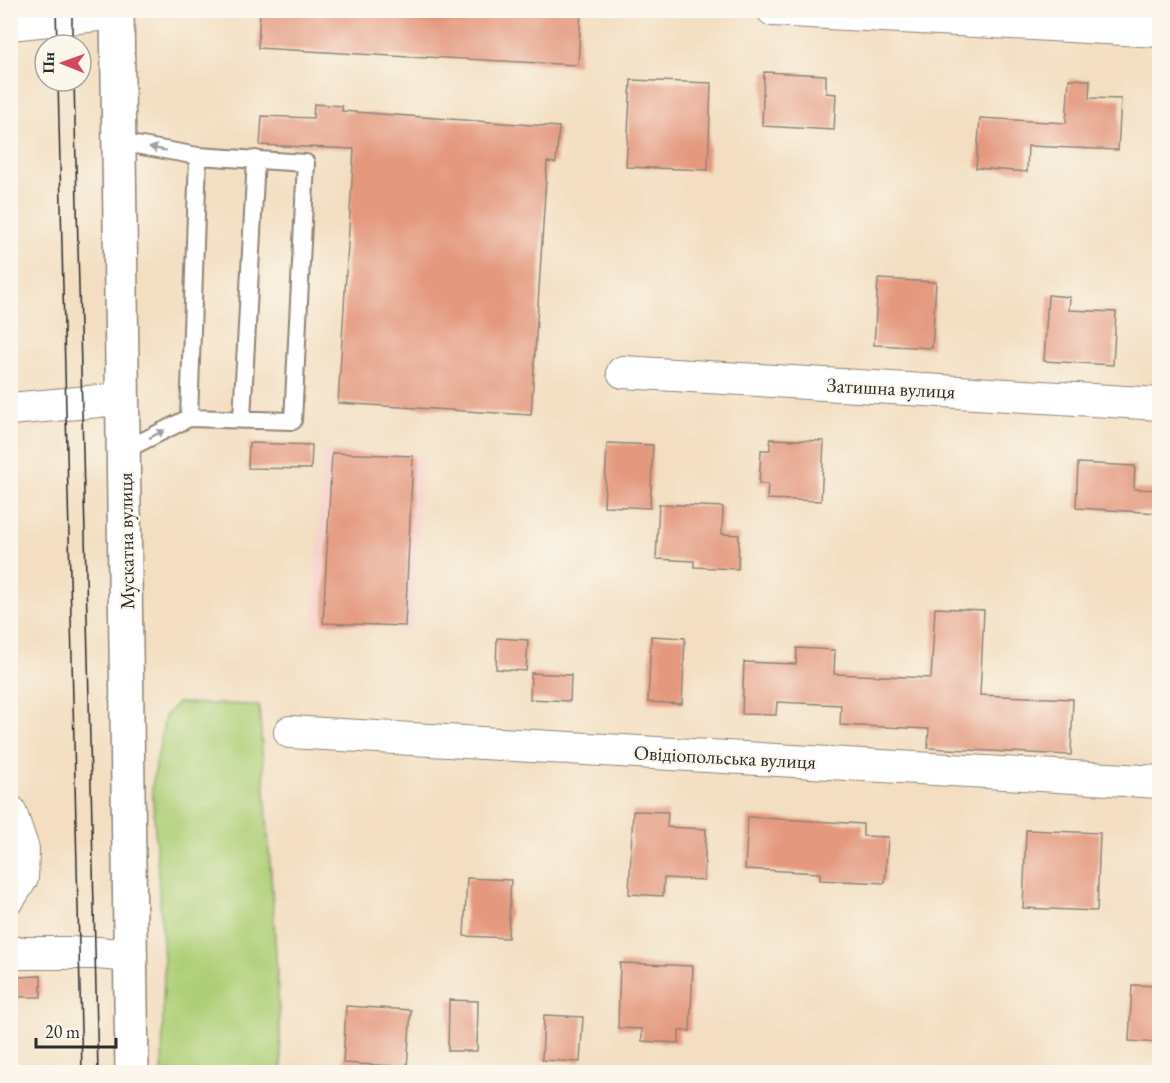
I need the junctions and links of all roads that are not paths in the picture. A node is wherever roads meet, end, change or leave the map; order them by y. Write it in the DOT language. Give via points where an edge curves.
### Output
graph roads {
  1 [pos="773,10"];
  2 [pos="117,12"];
  3 [pos="10,24"];
  4 [pos="1160,31"];
  5 [pos="119,142"];
  6 [pos="198,156"];
  7 [pos="256,159"];
  8 [pos="623,372"];
  9 [pos="122,399"];
  10 [pos="1160,404"];
  11 [pos="10,409"];
  12 [pos="189,417"];
  13 [pos="242,418"];
  14 [pos="125,450"];
  15 [pos="290,732"];
  16 [pos="1160,782"];
  17 [pos="10,811"];
  18 [pos="10,897"];
  19 [pos="10,952"];
  20 [pos="131,956"];
  21 [pos="132,1072"];
  1 -- 4 [label="street"];
  2 -- 3 [label="street"];
  2 -- 5 [label="street, Мускатна вулиця"];
  6 -- 5 [label="lane, one-way"];
  5 -- 9 [label="street, Мускатна вулиця"];
  6 -- 7 [label="lane"];
  6 -- 12 [label="lane"];
  7 -- 13 [label="lane"];
  7 -- 13 [label="lane" via="306,163 293,421"];
  8 -- 10 [label="street, Затишна вулиця"];
  9 -- 11 [label="street"];
  9 -- 14 [label="street, Мускатна вулиця"];
  12 -- 13 [label="lane"];
  14 -- 12 [label="lane, one-way"];
  14 -- 20 [label="street, Мускатна вулиця"];
  15 -- 16 [label="street, Овідіопольська вулиця"];
  17 -- 18 [label="street" via="23,849 22,878"];
  19 -- 20 [label="street"];
  20 -- 21 [label="street, Мускатна вулиця"];
}
